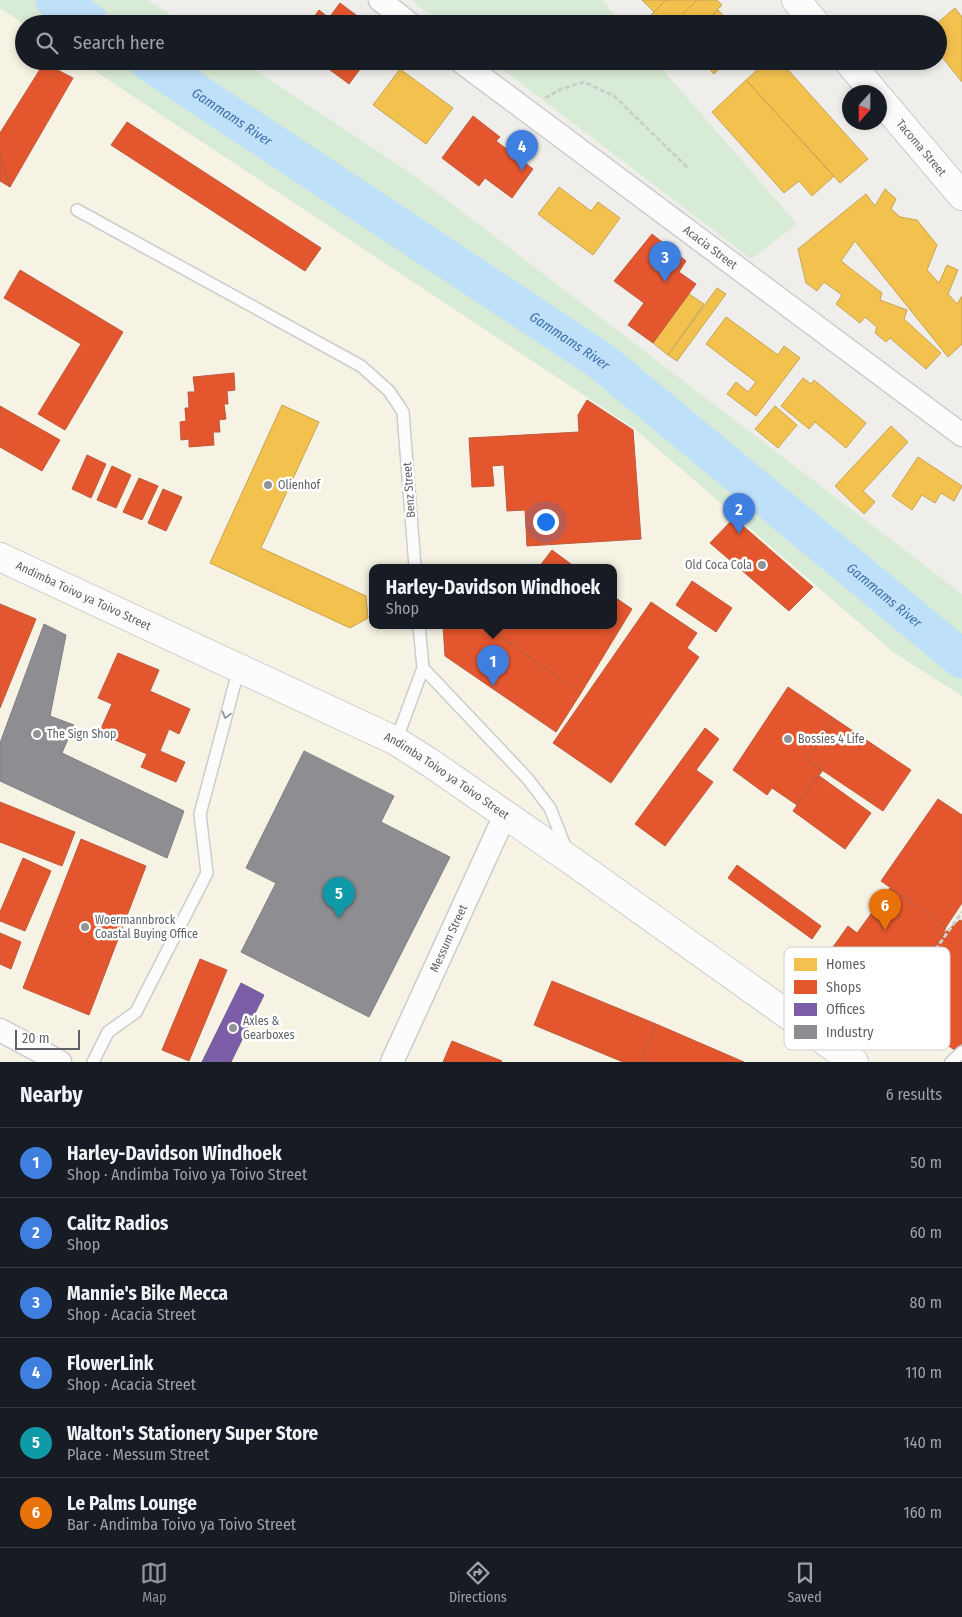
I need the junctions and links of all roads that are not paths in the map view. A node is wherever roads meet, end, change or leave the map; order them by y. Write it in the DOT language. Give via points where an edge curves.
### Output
graph roads {
  1 [pos="380,0"];
  2 [pos="796,0"];
  3 [pos="399,15"];
  4 [pos="808,15"];
  5 [pos="472,70"];
  6 [pos="856,70"];
  7 [pos="868,85"];
  8 [pos="887,107"];
  9 [pos="962,196"];
  10 [pos="77,210"];
  11 [pos="962,435"];
  12 [pos="0,557"];
  13 [pos="415,564"];
  14 [pos="420,629"];
  15 [pos="239,668"];
  16 [pos="423,668"];
  17 [pos="396,741"];
  18 [pos="505,815"];
  19 [pos="572,862"];
  20 [pos="784,1012"];
  21 [pos="0,1030"];
  22 [pos="837,1050"];
  23 [pos="962,1052"];
  24 [pos="60,1062"];
  25 [pos="93,1062"];
  26 [pos="392,1062"];
  27 [pos="854,1062"];
  28 [pos="951,1062"];
  1 -- 3 [label="street"];
  2 -- 4 [label="street"];
  5 -- 11 [label="street, Acacia Street"];
  6 -- 7 [label="street"];
  8 -- 9 [label="street, Tacoma Street"];
  10 -- 13 [label="lane, Benz Street" via="361,366 389,391 403,412"];
  12 -- 15 [label="street, Andimba Toivo ya Toivo Street"];
  14 -- 16 [label="lane"];
  15 -- 17 [label="street, Andimba Toivo ya Toivo Street"];
  15 -- 25 [label="lane, one-way" via="200,814 208,873 136,1012 108,1032"];
  16 -- 17 [label="lane"];
  16 -- 19 [label="lane" via="527,778 550,808"];
  17 -- 18 [label="street, Andimba Toivo ya Toivo Street"];
  18 -- 19 [label="street, Andimba Toivo ya Toivo Street"];
  18 -- 26 [label="street, Messum Street"];
  19 -- 20 [label="street, Andimba Toivo ya Toivo Street"];
  21 -- 24 [label="street"];
  22 -- 27 [label="street, Andimba Toivo ya Toivo Street"];
  23 -- 28 [label="lane"];
}
